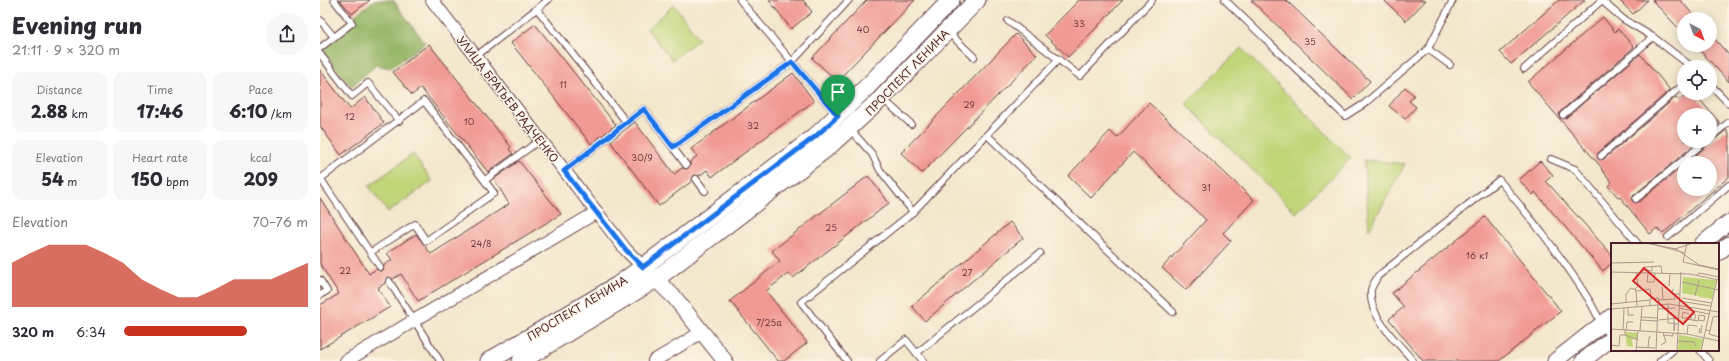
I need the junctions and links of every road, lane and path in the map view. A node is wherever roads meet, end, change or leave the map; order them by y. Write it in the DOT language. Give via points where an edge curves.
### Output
graph roads {
  1 [pos="334,0"];
  2 [pos="432,0"];
  3 [pos="548,0"];
  4 [pos="740,0"];
  5 [pos="849,0"];
  6 [pos="951,0"];
  7 [pos="977,0"];
  8 [pos="1152,0"];
  9 [pos="1226,0"];
  10 [pos="1453,0"];
  11 [pos="1602,0"];
  12 [pos="536,9"];
  13 [pos="320,20"];
  14 [pos="1008,21"];
  15 [pos="947,31"];
  16 [pos="1652,36"];
  17 [pos="334,37"];
  18 [pos="320,48"];
  19 [pos="1428,49"];
  20 [pos="320,54"];
  21 [pos="476,57"];
  22 [pos="974,57"];
  23 [pos="1059,59"];
  24 [pos="1683,60"];
  25 [pos="792,62"];
  26 [pos="1450,65"];
  27 [pos="1524,69"];
  28 [pos="1677,90"];
  29 [pos="1717,91"];
  30 [pos="882,98"];
  31 [pos="1729,104"];
  32 [pos="1563,115"];
  33 [pos="838,116"];
  34 [pos="398,121"];
  35 [pos="1729,122"];
  36 [pos="626,123"];
  37 [pos="911,124"];
  38 [pos="850,129"];
  39 [pos="1717,132"];
  40 [pos="987,135"];
  41 [pos="540,140"];
  42 [pos="673,147"];
  43 [pos="1698,148"];
  44 [pos="1601,156"];
  45 [pos="1551,158"];
  46 [pos="686,165"];
  47 [pos="564,171"];
  48 [pos="320,178"];
  49 [pos="696,179"];
  50 [pos="485,180"];
  51 [pos="1729,185"];
  52 [pos="705,191"];
  53 [pos="1636,199"];
  54 [pos="597,212"];
  55 [pos="912,212"];
  56 [pos="1729,222"];
  57 [pos="1668,237"];
  58 [pos="1637,243"];
  59 [pos="1703,243"];
  60 [pos="1729,244"];
  61 [pos="371,252"];
  62 [pos="1719,252"];
  63 [pos="1040,253"];
  64 [pos="380,267"];
  65 [pos="643,267"];
  66 [pos="656,279"];
  67 [pos="320,280"];
  68 [pos="389,281"];
  69 [pos="320,295"];
  70 [pos="1173,312"];
  71 [pos="415,320"];
  72 [pos="1606,320"];
  73 [pos="702,332"];
  74 [pos="1611,335"];
  75 [pos="1611,339"];
  76 [pos="1672,351"];
  77 [pos="1701,351"];
  78 [pos="917,353"];
  79 [pos="346,361"];
  80 [pos="440,361"];
  81 [pos="489,361"];
  82 [pos="521,361"];
  83 [pos="654,361"];
  84 [pos="725,361"];
  85 [pos="848,361"];
  86 [pos="880,361"];
  87 [pos="923,361"];
  88 [pos="1414,361"];
  89 [pos="1556,361"];
  90 [pos="1583,361"];
  91 [pos="1660,361"];
  92 [pos="1709,361"];
  1 -- 17 [label="lane" via="352,23"];
  2 -- 21 [label="street, УЛИЦА БРАТЬЕВ РАДЧЕНКО"];
  3 -- 12 [label="lane"];
  4 -- 25 [label="lane"];
  5 -- 25 [label="lane"];
  6 -- 33 [label="main road, ПРОСПЕКТ ЛЕНИНА"];
  7 -- 15 [label="main road, ПРОСПЕКТ ЛЕНИНА"];
  8 -- 23 [label="lane" via="1080,76"];
  9 -- 19 [label="lane" via="1345,116 1364,104"];
  10 -- 19 [label="lane"];
  11 -- 16 [label="lane" via="1623,19"];
  11 -- 27 [label="lane"];
  12 -- 21 [label="lane"];
  12 -- 36 [label="lane"];
  13 -- 17 [label="lane"];
  14 -- 23 [label="lane"];
  15 -- 22 [label="lane"];
  15 -- 30 [label="main road, ПРОСПЕКТ ЛЕНИНА"];
  16 -- 24 [label="lane"];
  16 -- 32 [label="lane"];
  17 -- 18 [label="lane"];
  19 -- 26 [label="lane"];
  20 -- 34 [label="lane" via="352,96 368,84"];
  21 -- 41 [label="street, УЛИЦА БРАТЬЕВ РАДЧЕНКО"];
  23 -- 40 [label="lane"];
  25 -- 33 [label="lane"];
  25 -- 42 [label="lane"];
  28 -- 44 [label="lane"];
  29 -- 31 [label="lane"];
  30 -- 37 [label="lane"];
  30 -- 38 [label="main road, ПРОСПЕКТ ЛЕНИНА"];
  33 -- 65 [label="main road, ПРОСПЕКТ ЛЕНИНА" via="816,136"];
  34 -- 48 [label="lane"];
  34 -- 50 [label="lane" via="424,101"];
  35 -- 39 [label="lane"];
  36 -- 42 [label="lane" via="644,109"];
  36 -- 47 [label="lane"];
  38 -- 55 [label="lane" via="872,154 880,170"];
  38 -- 66 [label="main road, ПРОСПЕКТ ЛЕНИНА" via="798,172"];
  40 -- 55 [label="lane"];
  40 -- 70 [label="lane"];
  41 -- 47 [label="street, УЛИЦА БРАТЬЕВ РАДЧЕНКО"];
  41 -- 50 [label="lane"];
  42 -- 46 [label="lane"];
  43 -- 53 [label="lane"];
  45 -- 58 [label="lane" via="1575,169"];
  47 -- 54 [label="street, УЛИЦА БРАТЬЕВ РАДЧЕНКО"];
  48 -- 61 [label="lane"];
  49 -- 52 [label="lane"];
  50 -- 61 [label="lane" via="494,193 426,241 415,224"];
  51 -- 57 [label="lane"];
  54 -- 65 [label="street, УЛИЦА БРАТЬЕВ РАДЧЕНКО" via="626,250"];
  54 -- 71 [label="street"];
  55 -- 85 [label="lane" via="800,302"];
  56 -- 59 [label="street"];
  60 -- 62 [label="street"];
  61 -- 64 [label="lane"];
  63 -- 78 [label="lane"];
  65 -- 66 [label="street, УЛИЦА БРАТЬЕВ РАДЧЕНКО"];
  65 -- 81 [label="main road, ПРОСПЕКТ ЛЕНИНА" via="618,285"];
  66 -- 73 [label="street, УЛИЦА БРАТЬЕВ РАДЧЕНКО"];
  66 -- 82 [label="main road, ПРОСПЕКТ ЛЕНИНА"];
  67 -- 69 [label="lane" via="327,291"];
  68 -- 71 [label="lane"];
  71 -- 79 [label="street"];
  71 -- 80 [label="lane"];
  72 -- 74 [label="lane"];
  72 -- 88 [label="lane" via="1533,221 1499,180 1378,276 1371,288 1371,302 1378,317"];
  72 -- 89 [label="street"];
  73 -- 83 [label="street"];
  73 -- 84 [label="street, УЛИЦА БРАТЬЕВ РАДЧЕНКО"];
  75 -- 90 [label="street"];
  76 -- 91 [label="lane"];
  77 -- 92 [label="lane"];
  78 -- 86 [label="lane" via="906,340"];
  78 -- 87 [label="lane"];
}
